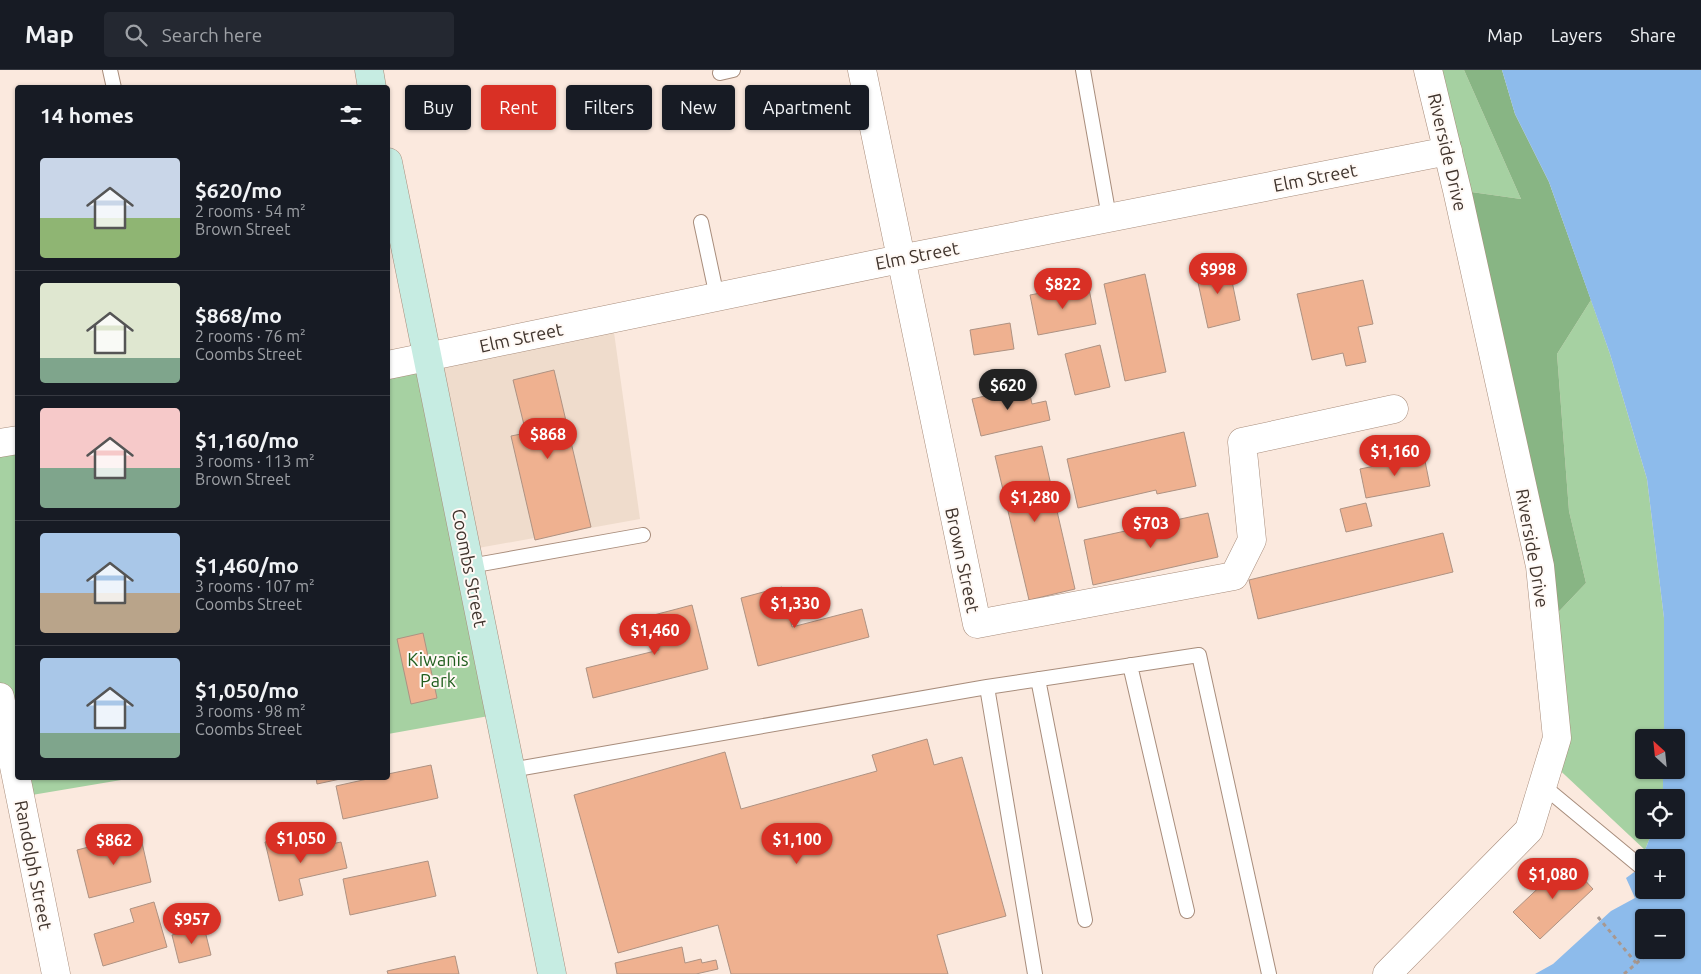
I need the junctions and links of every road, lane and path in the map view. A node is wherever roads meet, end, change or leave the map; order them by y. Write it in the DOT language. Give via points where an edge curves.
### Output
graph roads {
  1 [pos="110,70"];
  2 [pos="368,70"];
  3 [pos="862,70"];
  4 [pos="1083,70"];
  5 [pos="1428,70"];
  6 [pos="113,85"];
  7 [pos="371,85"];
  8 [pos="1448,151"];
  9 [pos="390,172"];
  10 [pos="1109,217"];
  11 [pos="701,222"];
  12 [pos="900,259"];
  13 [pos="717,297"];
  14 [pos="428,357"];
  15 [pos="390,365"];
  16 [pos="1394,409"];
  17 [pos="15,440"];
  18 [pos="0,443"];
  19 [pos="643,534"];
  20 [pos="470,566"];
  21 [pos="1130,666"];
  22 [pos="1038,679"];
  23 [pos="987,686"];
  24 [pos="0,697"];
  25 [pos="511,770"];
  26 [pos="15,771"];
  27 [pos="17,780"];
  28 [pos="1542,785"];
  29 [pos="1635,862"];
  30 [pos="1187,911"];
  31 [pos="1598,917"];
  32 [pos="1085,920"];
  33 [pos="1641,959"];
  34 [pos="1636,963"];
  35 [pos="56,974"];
  36 [pos="552,974"];
  37 [pos="1034,974"];
  38 [pos="1269,974"];
  39 [pos="1388,974"];
  40 [pos="1624,974"];
  1 -- 6 [label="lane"];
  2 -- 7 [label="street"];
  3 -- 12 [label="street, Brown Street"];
  4 -- 10 [label="lane"];
  5 -- 8 [label="street, Riverside Drive"];
  8 -- 10 [label="street, Elm Street"];
  8 -- 28 [label="street, Riverside Drive" via="1540,566 1557,738"];
  9 -- 14 [label="street, Coombs Street"];
  10 -- 12 [label="street, Elm Street"];
  11 -- 13 [label="lane"];
  12 -- 13 [label="street, Elm Street"];
  12 -- 16 [label="street, Brown Street" via="977,624 1234,576 1252,540 1242,442"];
  13 -- 14 [label="street, Elm Street"];
  14 -- 15 [label="street, Elm Street"];
  14 -- 20 [label="street, Coombs Street"];
  17 -- 18 [label="street"];
  19 -- 20 [label="lane"];
  20 -- 25 [label="street, Coombs Street"];
  21 -- 22 [label="lane"];
  21 -- 30 [label="lane"];
  21 -- 38 [label="lane" via="1199,655"];
  22 -- 23 [label="lane"];
  22 -- 32 [label="lane"];
  23 -- 25 [label="lane"];
  23 -- 37 [label="lane"];
  24 -- 26 [label="street, Randolph Street"];
  25 -- 36 [label="street, Coombs Street"];
  27 -- 35 [label="street, Randolph Street"];
  28 -- 29 [label="lane"];
  28 -- 39 [label="street, Riverside Drive" via="1529,830"];
  31 -- 34 [label="path"];
  33 -- 34 [label="path"];
  34 -- 40 [label="path"];
}
